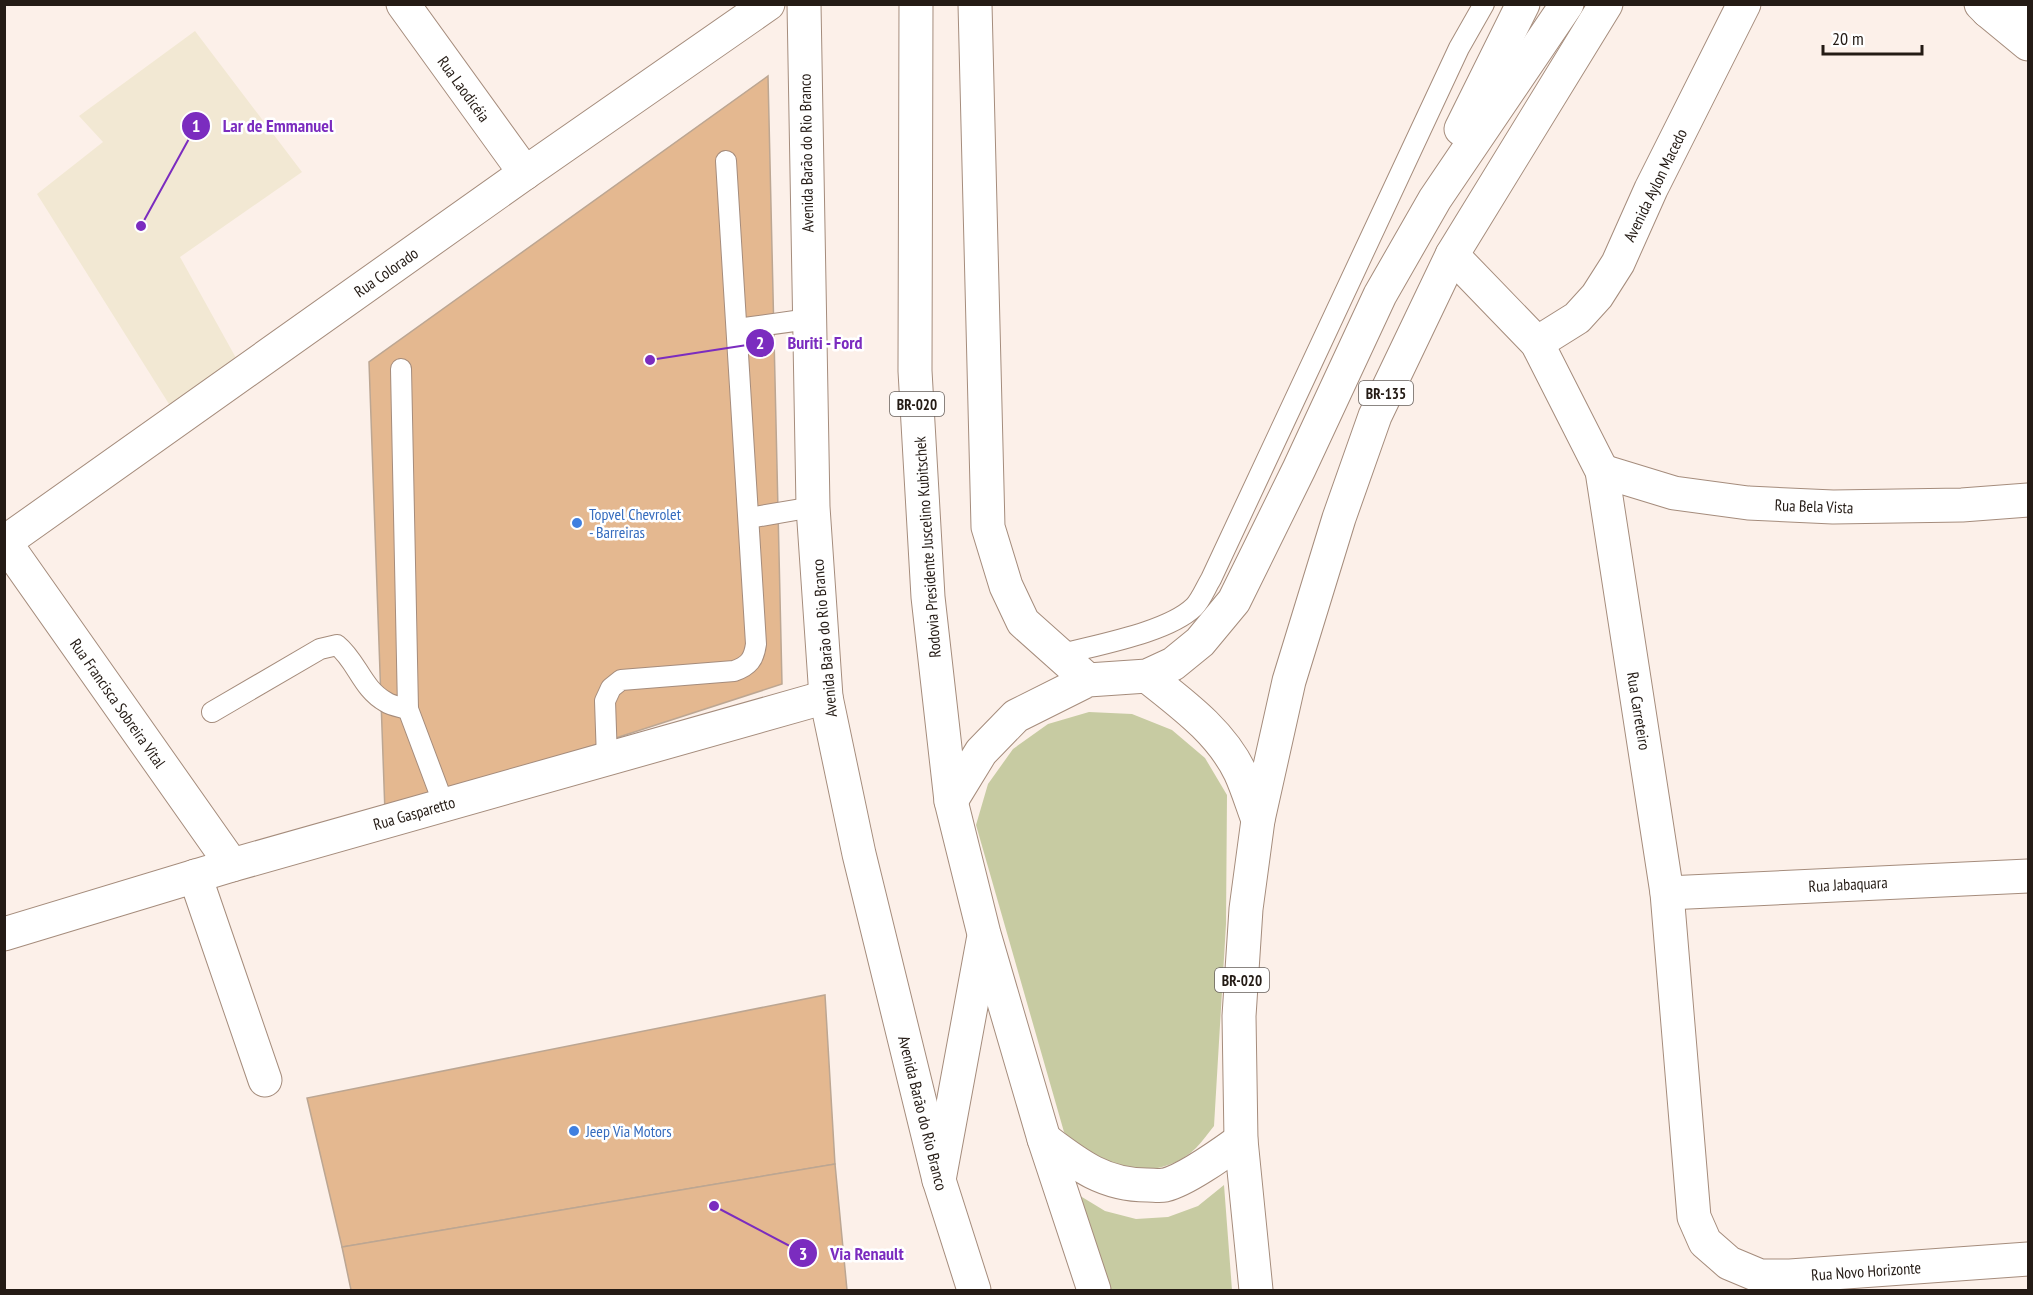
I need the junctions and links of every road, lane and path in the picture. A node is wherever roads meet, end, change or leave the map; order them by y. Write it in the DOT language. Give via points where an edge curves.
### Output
graph roads {
  1 [pos="403,4"];
  2 [pos="768,4"];
  3 [pos="804,4"];
  4 [pos="916,4"];
  5 [pos="1484,4"];
  6 [pos="1523,4"];
  7 [pos="1567,4"];
  8 [pos="1606,4"];
  9 [pos="1744,4"];
  10 [pos="2025,4"];
  11 [pos="976,7"];
  12 [pos="1985,8"];
  13 [pos="2028,44"];
  14 [pos="726,161"];
  15 [pos="525,173"];
  16 [pos="1452,255"];
  17 [pos="1380,295"];
  18 [pos="809,319"];
  19 [pos="737,328"];
  20 [pos="1537,343"];
  21 [pos="401,369"];
  22 [pos="1602,471"];
  23 [pos="2028,500"];
  24 [pos="813,507"];
  25 [pos="749,518"];
  26 [pos="4,542"];
  27 [pos="1059,656"];
  28 [pos="1147,676"];
  29 [pos="1088,680"];
  30 [pos="826,697"];
  31 [pos="408,709"];
  32 [pos="212,712"];
  33 [pos="607,759"];
  34 [pos="951,801"];
  35 [pos="444,805"];
  36 [pos="1258,820"];
  37 [pos="232,865"];
  38 [pos="195,876"];
  39 [pos="2028,876"];
  40 [pos="1667,893"];
  41 [pos="4,934"];
  42 [pos="984,934"];
  43 [pos="265,1080"];
  44 [pos="1044,1139"];
  45 [pos="1241,1140"];
  46 [pos="939,1180"];
  47 [pos="1694,1217"];
  48 [pos="2028,1259"];
  49 [pos="974,1290"];
  50 [pos="1094,1290"];
  51 [pos="1256,1290"];
  1 -- 15 [label="main road, Rua Laodicéia"];
  2 -- 15 [label="main road, Rua Colorado"];
  3 -- 18 [label="main road, Avenida Barão do Rio Branco"];
  4 -- 34 [label="main road, Rodovia Presidente Juscelino Kubitschek / BR-020" via="915,371 928,597"];
  5 -- 27 [label="lane" via="1459,48 1195,606 1170,622"];
  6 -- 17 [label="main road"];
  7 -- 17 [label="main road, BR-135" via="1435,199"];
  8 -- 16 [label="main road, BR-135"];
  9 -- 20 [label="main road, Avenida Aylon Macedo" via="1618,263 1577,318"];
  10 -- 12 [label="main road" via="2020,8"];
  11 -- 27 [label="main road" via="988,527 1006,586 1023,622"];
  12 -- 13 [label="main road"];
  14 -- 19 [label="lane"];
  15 -- 26 [label="main road, Rua Colorado"];
  16 -- 20 [label="main road, Rua Carreteiro"];
  16 -- 36 [label="main road, BR-135" via="1375,416 1339,518 1289,681"];
  17 -- 28 [label="main road, BR-135" via="1234,601 1200,642 1173,664"];
  18 -- 19 [label="lane"];
  18 -- 24 [label="main road, Avenida Barão do Rio Branco"];
  19 -- 25 [label="lane"];
  20 -- 22 [label="main road, Rua Carreteiro"];
  21 -- 31 [label="lane"];
  22 -- 23 [label="main road, Rua Bela Vista" via="1674,493 1748,503 1962,506"];
  22 -- 40 [label="main road, Rua Carreteiro"];
  24 -- 25 [label="lane"];
  24 -- 30 [label="main road, Avenida Barão do Rio Branco"];
  25 -- 33 [label="lane" via="754,658 734,671 621,680 611,688 605,701"];
  26 -- 37 [label="main road, Rua Francisca Sobreira Vital"];
  27 -- 29 [label="main road"];
  28 -- 29 [label="main road"];
  28 -- 36 [label="main road, BR-020" via="1218,737 1240,771"];
  29 -- 34 [label="main road" via="1016,716 981,752"];
  30 -- 33 [label="main road, Rua Gasparetto"];
  30 -- 46 [label="main road, Avenida Barão do Rio Branco" via="859,854"];
  31 -- 32 [label="lane" via="387,703 372,692 346,652 337,645 320,649"];
  31 -- 35 [label="lane"];
  33 -- 35 [label="main road, Rua Gasparetto"];
  34 -- 42 [label="main road, BR-020"];
  35 -- 37 [label="main road, Rua Gasparetto"];
  36 -- 45 [label="main road, BR-020" via="1246,909 1239,1016"];
  37 -- 38 [label="main road, Rua Gasparetto"];
  38 -- 41 [label="main road, Rua Gasparetto"];
  38 -- 43 [label="main road"];
  39 -- 40 [label="main road, Rua Jabaquara"];
  40 -- 47 [label="main road, Rua Carreteiro"];
  42 -- 44 [label="main road, BR-020"];
  42 -- 46 [label="main road"];
  44 -- 45 [label="main road" via="1086,1170 1114,1182 1138,1185 1166,1185"];
  44 -- 50 [label="main road, BR-020"];
  45 -- 51 [label="main road, BR-020"];
  46 -- 49 [label="main road, Avenida Barão do Rio Branco"];
  47 -- 48 [label="main road, Rua Novo Horizonte" via="1705,1242 1729,1263 1760,1276"];
}
